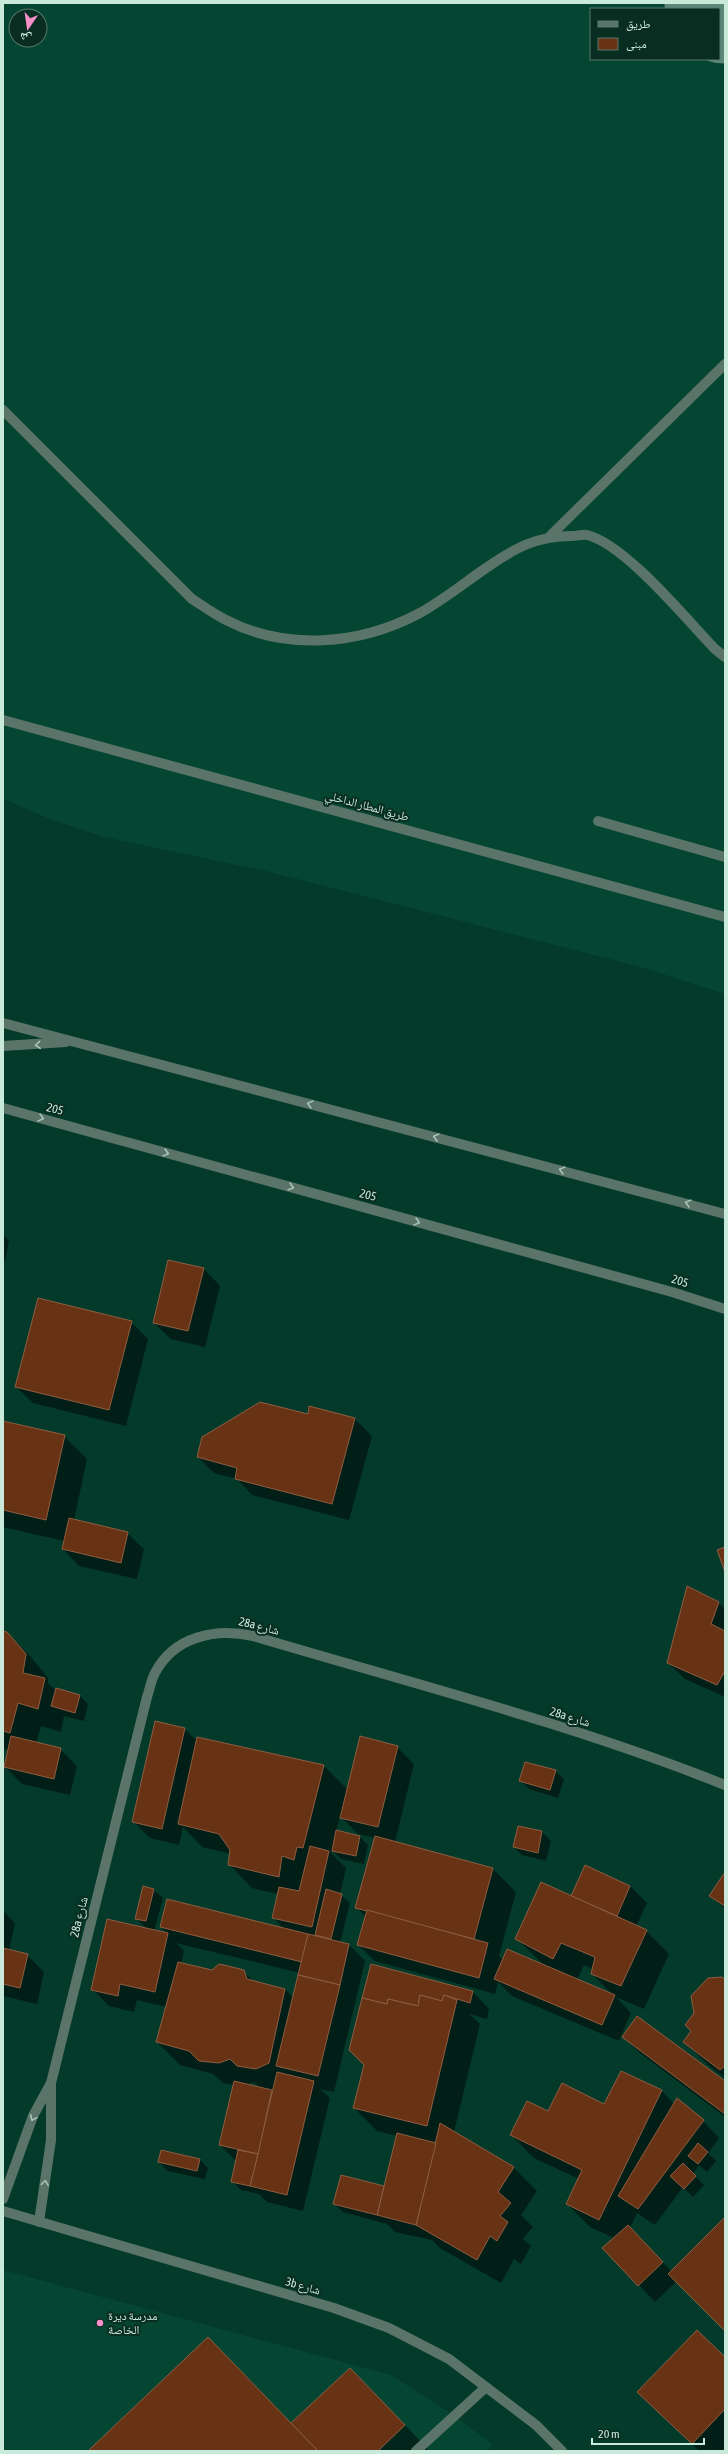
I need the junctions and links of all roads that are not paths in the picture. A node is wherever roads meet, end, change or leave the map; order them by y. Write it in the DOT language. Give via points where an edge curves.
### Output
graph roads {
  1 [pos="725,364"];
  2 [pos="3,410"];
  3 [pos="550,536"];
  4 [pos="725,656"];
  5 [pos="3,720"];
  6 [pos="598,821"];
  7 [pos="725,857"];
  8 [pos="725,917"];
  9 [pos="3,1023"];
  10 [pos="72,1041"];
  11 [pos="3,1046"];
  12 [pos="3,1108"];
  13 [pos="725,1214"];
  14 [pos="725,1310"];
  15 [pos="725,1785"];
  16 [pos="51,2083"];
  17 [pos="3,2199"];
  18 [pos="3,2211"];
  19 [pos="39,2222"];
  20 [pos="486,2387"];
  21 [pos="416,2451"];
  22 [pos="562,2451"];
  1 -- 3 [label="street"];
  2 -- 3 [label="street" via="192,599 226,620 264,634 303,641 344,640 382,630 419,613 512,550"];
  3 -- 4 [label="street" via="587,535 614,549 643,573 715,649"];
  5 -- 8 [label="street, طريق المطار الداخلي"];
  6 -- 7 [label="street"];
  9 -- 10 [label="street"];
  10 -- 11 [label="street, one-way"];
  13 -- 10 [label="street, one-way"];
  12 -- 14 [label="street, 205, one-way" via="672,1292"];
  15 -- 16 [label="street, 28a شارع" via="599,1739 253,1636 234,1632 212,1632 192,1639 171,1652 155,1673 147,1697"];
  16 -- 17 [label="street, 28a شارع, one-way" via="33,2116"];
  19 -- 16 [label="street, 28a شارع, one-way" via="51,2140"];
  18 -- 19 [label="street, 3b شارع"];
  19 -- 20 [label="street, 3b شارع" via="334,2308 389,2328 449,2359"];
  20 -- 21 [label="street"];
  20 -- 22 [label="street, 3b شارع" via="536,2424"];
}
